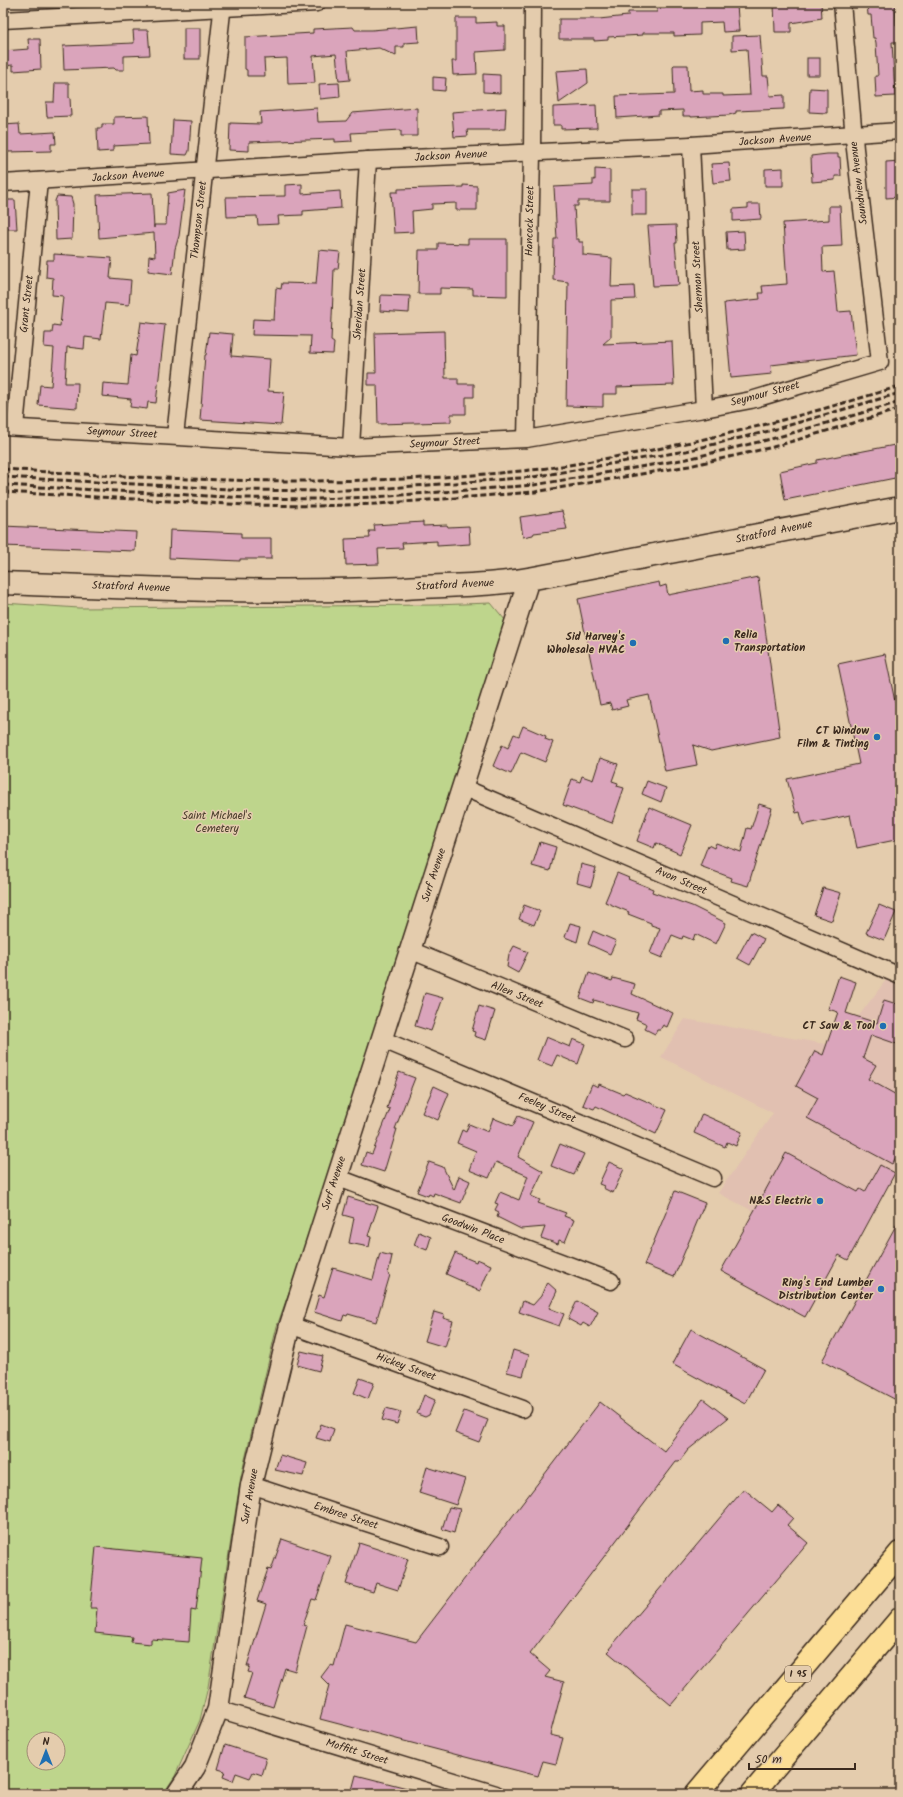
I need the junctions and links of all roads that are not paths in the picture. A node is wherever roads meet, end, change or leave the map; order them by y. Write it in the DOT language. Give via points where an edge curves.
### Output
graph roads {
  1 [pos="317,3"];
  2 [pos="533,3"];
  3 [pos="842,3"];
  4 [pos="222,6"];
  5 [pos="3,20"];
  6 [pos="900,131"];
  7 [pos="854,135"];
  8 [pos="691,145"];
  9 [pos="532,153"];
  10 [pos="368,160"];
  11 [pos="205,171"];
  12 [pos="39,181"];
  13 [pos="3,183"];
  14 [pos="880,362"];
  15 [pos="704,409"];
  16 [pos="9,427"];
  17 [pos="175,436"];
  18 [pos="526,438"];
  19 [pos="351,447"];
  20 [pos="900,508"];
  21 [pos="529,579"];
  22 [pos="3,583"];
  23 [pos="462,787"];
  24 [pos="410,950"];
  25 [pos="900,976"];
  26 [pos="381,1039"];
  27 [pos="625,1039"];
  28 [pos="336,1177"];
  29 [pos="712,1178"];
  30 [pos="611,1280"];
  31 [pos="290,1325"];
  32 [pos="523,1409"];
  33 [pos="251,1484"];
  34 [pos="440,1547"];
  35 [pos="900,1553"];
  36 [pos="900,1618"];
  37 [pos="218,1709"];
  38 [pos="177,1794"];
  39 [pos="496,1794"];
  40 [pos="696,1794"];
  41 [pos="752,1794"];
  1 -- 4 [label="street"];
  2 -- 9 [label="street, Hancock Street"];
  3 -- 7 [label="street, Soundview Avenue"];
  4 -- 5 [label="street"];
  4 -- 11 [label="street, Thompson Street"];
  6 -- 7 [label="street, Jackson Avenue"];
  7 -- 8 [label="street, Jackson Avenue"];
  7 -- 14 [label="street, Soundview Avenue"];
  8 -- 9 [label="street, Jackson Avenue"];
  8 -- 15 [label="street, Sherman Street"];
  9 -- 10 [label="street, Jackson Avenue"];
  9 -- 18 [label="street, Hancock Street"];
  10 -- 11 [label="street, Jackson Avenue"];
  10 -- 19 [label="street, Sheridan Street"];
  11 -- 12 [label="street, Jackson Avenue"];
  11 -- 17 [label="street, Thompson Street"];
  12 -- 13 [label="street, Jackson Avenue"];
  12 -- 16 [label="street, Grant Street"];
  14 -- 15 [label="street, Seymour Street" via="751,400"];
  15 -- 18 [label="street, Seymour Street"];
  16 -- 17 [label="street, Seymour Street"];
  17 -- 19 [label="street, Seymour Street"];
  18 -- 19 [label="street, Seymour Street"];
  20 -- 21 [label="main road, Stratford Avenue"];
  21 -- 22 [label="main road, Stratford Avenue" via="360,590 243,590"];
  21 -- 23 [label="street, Surf Avenue"];
  23 -- 24 [label="street, Surf Avenue"];
  23 -- 25 [label="street, Avon Street"];
  24 -- 26 [label="street, Surf Avenue"];
  24 -- 27 [label="street, Allen Street"];
  26 -- 28 [label="street, Surf Avenue"];
  26 -- 29 [label="street, Feeley Street"];
  28 -- 30 [label="street, Goodwin Place"];
  28 -- 31 [label="street, Surf Avenue"];
  31 -- 32 [label="street, Hickey Street"];
  31 -- 33 [label="street, Surf Avenue"];
  33 -- 34 [label="street, Embree Street"];
  33 -- 37 [label="street, Surf Avenue"];
  35 -- 40 [label="highway, I 95"];
  36 -- 41 [label="highway"];
  37 -- 38 [label="street, Surf Avenue" via="194,1767"];
  37 -- 39 [label="street, Moffitt Street"];
}
